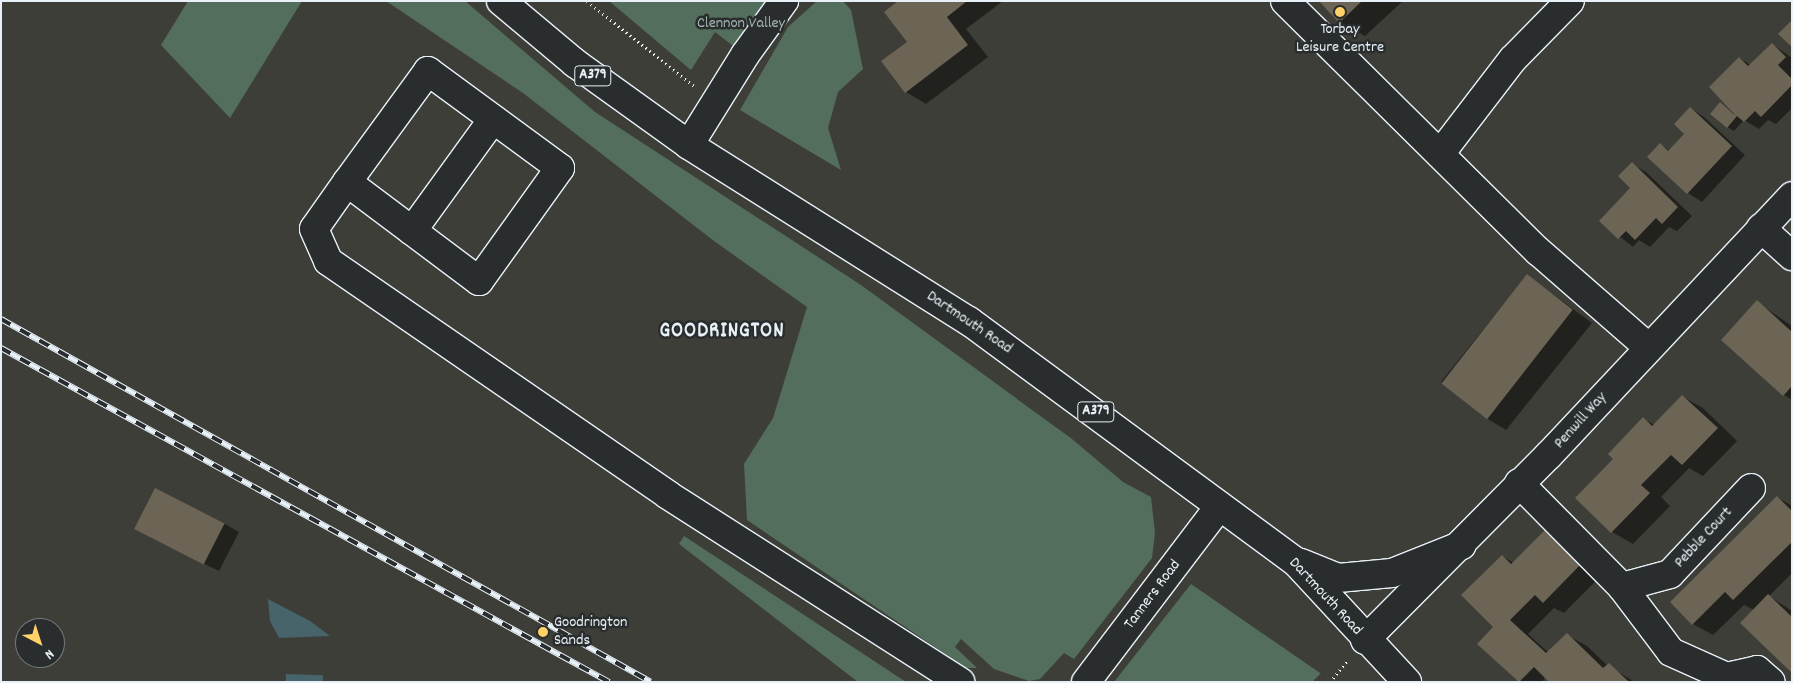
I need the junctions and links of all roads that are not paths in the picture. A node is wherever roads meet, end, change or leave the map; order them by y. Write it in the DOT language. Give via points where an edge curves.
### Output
graph roads {
  1 [pos="501,1"];
  2 [pos="784,1"];
  3 [pos="1285,1"];
  4 [pos="1570,1"];
  5 [pos="493,119"];
  6 [pos="689,145"];
  7 [pos="1440,154"];
  8 [pos="347,182"];
  9 [pos="1792,196"];
  10 [pos="1761,228"];
  11 [pos="412,231"];
  12 [pos="1792,256"];
  13 [pos="1648,347"];
  14 [pos="1519,483"];
  15 [pos="1751,488"];
  16 [pos="1219,507"];
  17 [pos="1462,545"];
  18 [pos="1295,561"];
  19 [pos="1622,587"];
  20 [pos="1365,640"];
  21 [pos="960,682"];
  22 [pos="1086,682"];
  23 [pos="1407,682"];
  24 [pos="1770,682"];
  1 -- 6 [label="street, Dartmouth Road / A379" via="575,63"];
  2 -- 6 [label="street" via="745,55"];
  3 -- 7 [label="street"];
  4 -- 7 [label="street" via="1513,59"];
  5 -- 8 [label="street" via="428,71"];
  5 -- 11 [label="street"];
  5 -- 11 [label="street" via="560,168 478,281"];
  6 -- 16 [label="street, Dartmouth Road / A379" via="969,321"];
  7 -- 13 [label="street" via="1538,252"];
  8 -- 11 [label="street"];
  8 -- 21 [label="street" via="314,229 328,261 668,495"];
  9 -- 10 [label="street, Penwill Way"];
  10 -- 12 [label="street"];
  10 -- 13 [label="street, Penwill Way"];
  13 -- 14 [label="street, Penwill Way" via="1550,455"];
  14 -- 17 [label="street, Penwill Way"];
  14 -- 19 [label="street"];
  15 -- 19 [label="street, Pebble Court" via="1670,574"];
  16 -- 18 [label="street, Dartmouth Road / A379"];
  16 -- 22 [label="street, Tanners Road"];
  17 -- 18 [label="street, A379" via="1392,573 1338,578"];
  17 -- 20 [label="street, Penwill Way"];
  18 -- 20 [label="street, Dartmouth Road / A379"];
  19 -- 24 [label="street" via="1670,652 1727,677 1757,670"];
  20 -- 23 [label="street, Dartmouth Road / A379"];
}
